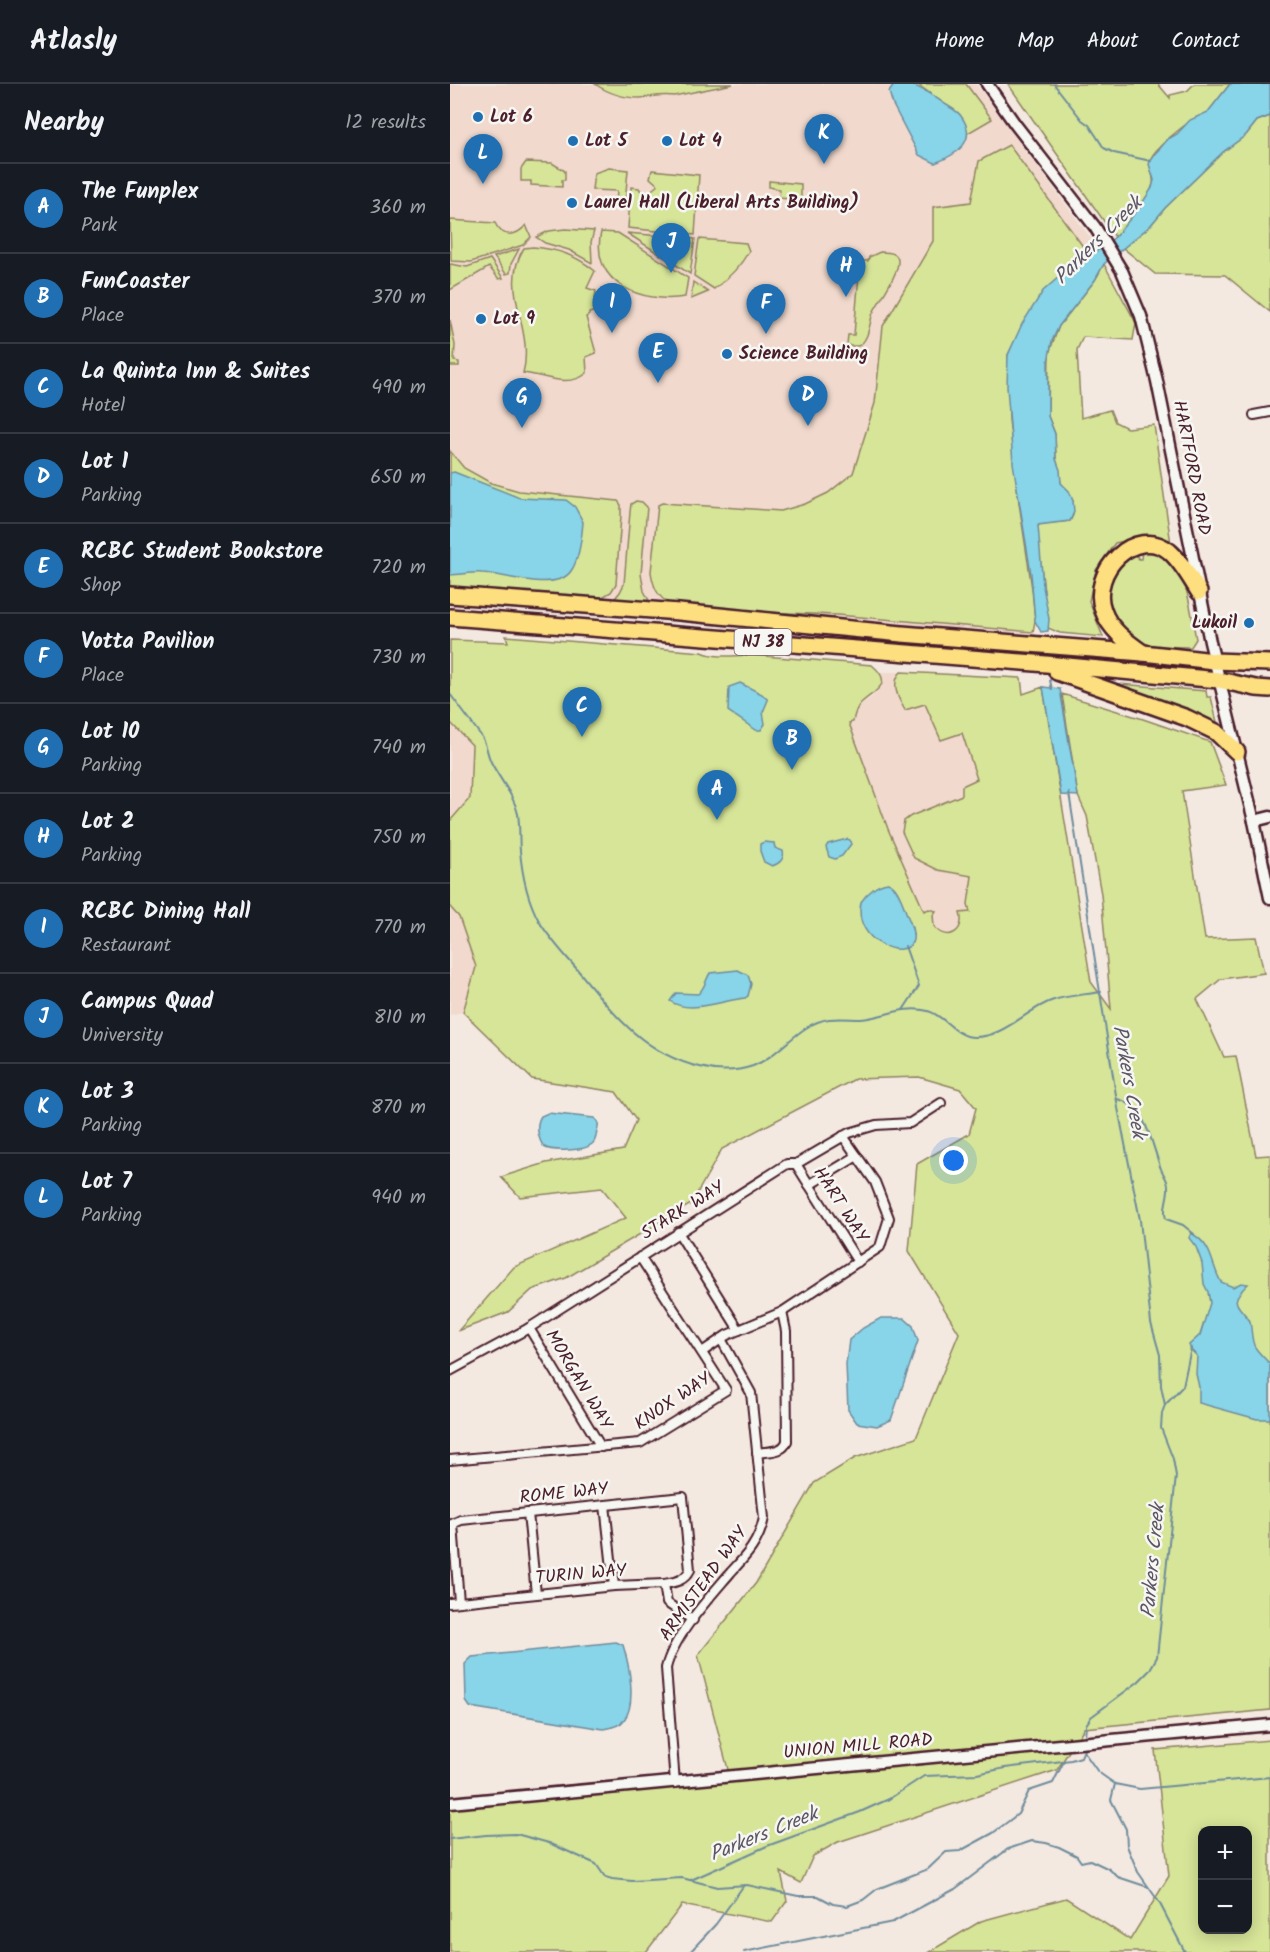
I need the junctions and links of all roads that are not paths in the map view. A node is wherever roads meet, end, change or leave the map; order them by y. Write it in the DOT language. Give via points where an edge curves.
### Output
graph roads {
  1 [pos="987,84"];
  2 [pos="1270,412"];
  3 [pos="1254,415"];
  4 [pos="1199,592"];
  5 [pos="450,596"];
  6 [pos="450,617"];
  7 [pos="1143,653"];
  8 [pos="1214,661"];
  9 [pos="1035,663"];
  10 [pos="1270,663"];
  11 [pos="1219,680"];
  12 [pos="1270,689"];
  13 [pos="1237,752"];
  14 [pos="1270,817"];
  15 [pos="1254,820"];
  16 [pos="1270,898"];
  17 [pos="941,1103"];
  18 [pos="843,1136"];
  19 [pos="857,1156"];
  20 [pos="796,1164"];
  21 [pos="809,1185"];
  22 [pos="678,1232"];
  23 [pos="640,1257"];
  24 [pos="858,1262"];
  25 [pos="782,1312"];
  26 [pos="529,1328"];
  27 [pos="739,1330"];
  28 [pos="721,1339"];
  29 [pos="702,1352"];
  30 [pos="450,1371"];
  31 [pos="601,1447"];
  32 [pos="757,1453"];
  33 [pos="450,1460"];
  34 [pos="605,1505"];
  35 [pos="528,1513"];
  36 [pos="451,1524"];
  37 [pos="664,1584"];
  38 [pos="614,1587"];
  39 [pos="536,1594"];
  40 [pos="459,1602"];
  41 [pos="450,1603"];
  42 [pos="693,1620"];
  43 [pos="1270,1725"];
  44 [pos="675,1782"];
  45 [pos="450,1803"];
  1 -- 4 [label="street, HARTFORD ROAD" via="1104,241 1129,285 1146,332"];
  2 -- 3 [label="street"];
  4 -- 7 [label="highway" via="1182,565 1168,550 1158,546 1134,547 1111,562 1101,585 1103,611 1116,632"];
  4 -- 8 [label="street, HARTFORD ROAD"];
  5 -- 7 [label="highway, NJ 38"];
  6 -- 9 [label="highway, NJ 38"];
  7 -- 8 [label="highway, NJ 38"];
  8 -- 10 [label="highway, NJ 38"];
  8 -- 11 [label="street, HARTFORD ROAD"];
  9 -- 11 [label="highway, NJ 38"];
  9 -- 13 [label="highway" via="1187,718 1216,732"];
  11 -- 12 [label="highway, NJ 38"];
  11 -- 13 [label="street, HARTFORD ROAD"];
  13 -- 15 [label="street, HARTFORD ROAD"];
  14 -- 15 [label="street"];
  15 -- 16 [label="street, HARTFORD ROAD"];
  17 -- 18 [label="street, STARK WAY" via="910,1123 876,1125"];
  18 -- 19 [label="street"];
  18 -- 20 [label="street, STARK WAY"];
  19 -- 21 [label="street"];
  19 -- 24 [label="street" via="875,1182 889,1218 880,1247"];
  20 -- 21 [label="street, HART WAY"];
  20 -- 22 [label="street, STARK WAY" via="787,1164"];
  21 -- 24 [label="street, HART WAY"];
  22 -- 23 [label="street, STARK WAY"];
  22 -- 27 [label="street"];
  23 -- 26 [label="street, STARK WAY"];
  23 -- 29 [label="street, KNOX WAY"];
  24 -- 25 [label="street"];
  25 -- 27 [label="street"];
  25 -- 32 [label="street" via="786,1331 787,1441 780,1449"];
  26 -- 30 [label="street, STARK WAY"];
  26 -- 31 [label="street, MORGAN WAY"];
  27 -- 28 [label="street"];
  28 -- 29 [label="street"];
  28 -- 32 [label="street, ARMISTEAD WAY" via="751,1393"];
  29 -- 31 [label="street, KNOX WAY" via="726,1390 640,1443"];
  31 -- 33 [label="street, KNOX WAY"];
  32 -- 42 [label="street, ARMISTEAD WAY" via="764,1518 761,1532 754,1547"];
  34 -- 35 [label="street, ROME WAY"];
  34 -- 37 [label="street, ROME WAY" via="683,1497 690,1570 678,1582"];
  34 -- 38 [label="street"];
  35 -- 36 [label="street, ROME WAY"];
  35 -- 39 [label="street"];
  36 -- 40 [label="street"];
  37 -- 38 [label="street, TURIN WAY"];
  37 -- 42 [label="street" via="667,1603"];
  38 -- 39 [label="street, TURIN WAY"];
  39 -- 40 [label="street, TURIN WAY"];
  40 -- 41 [label="street, TURIN WAY"];
  42 -- 44 [label="street, ARMISTEAD WAY" via="673,1648 666,1668"];
  43 -- 44 [label="street, UNION MILL ROAD"];
  44 -- 45 [label="street, UNION MILL ROAD"];
}
